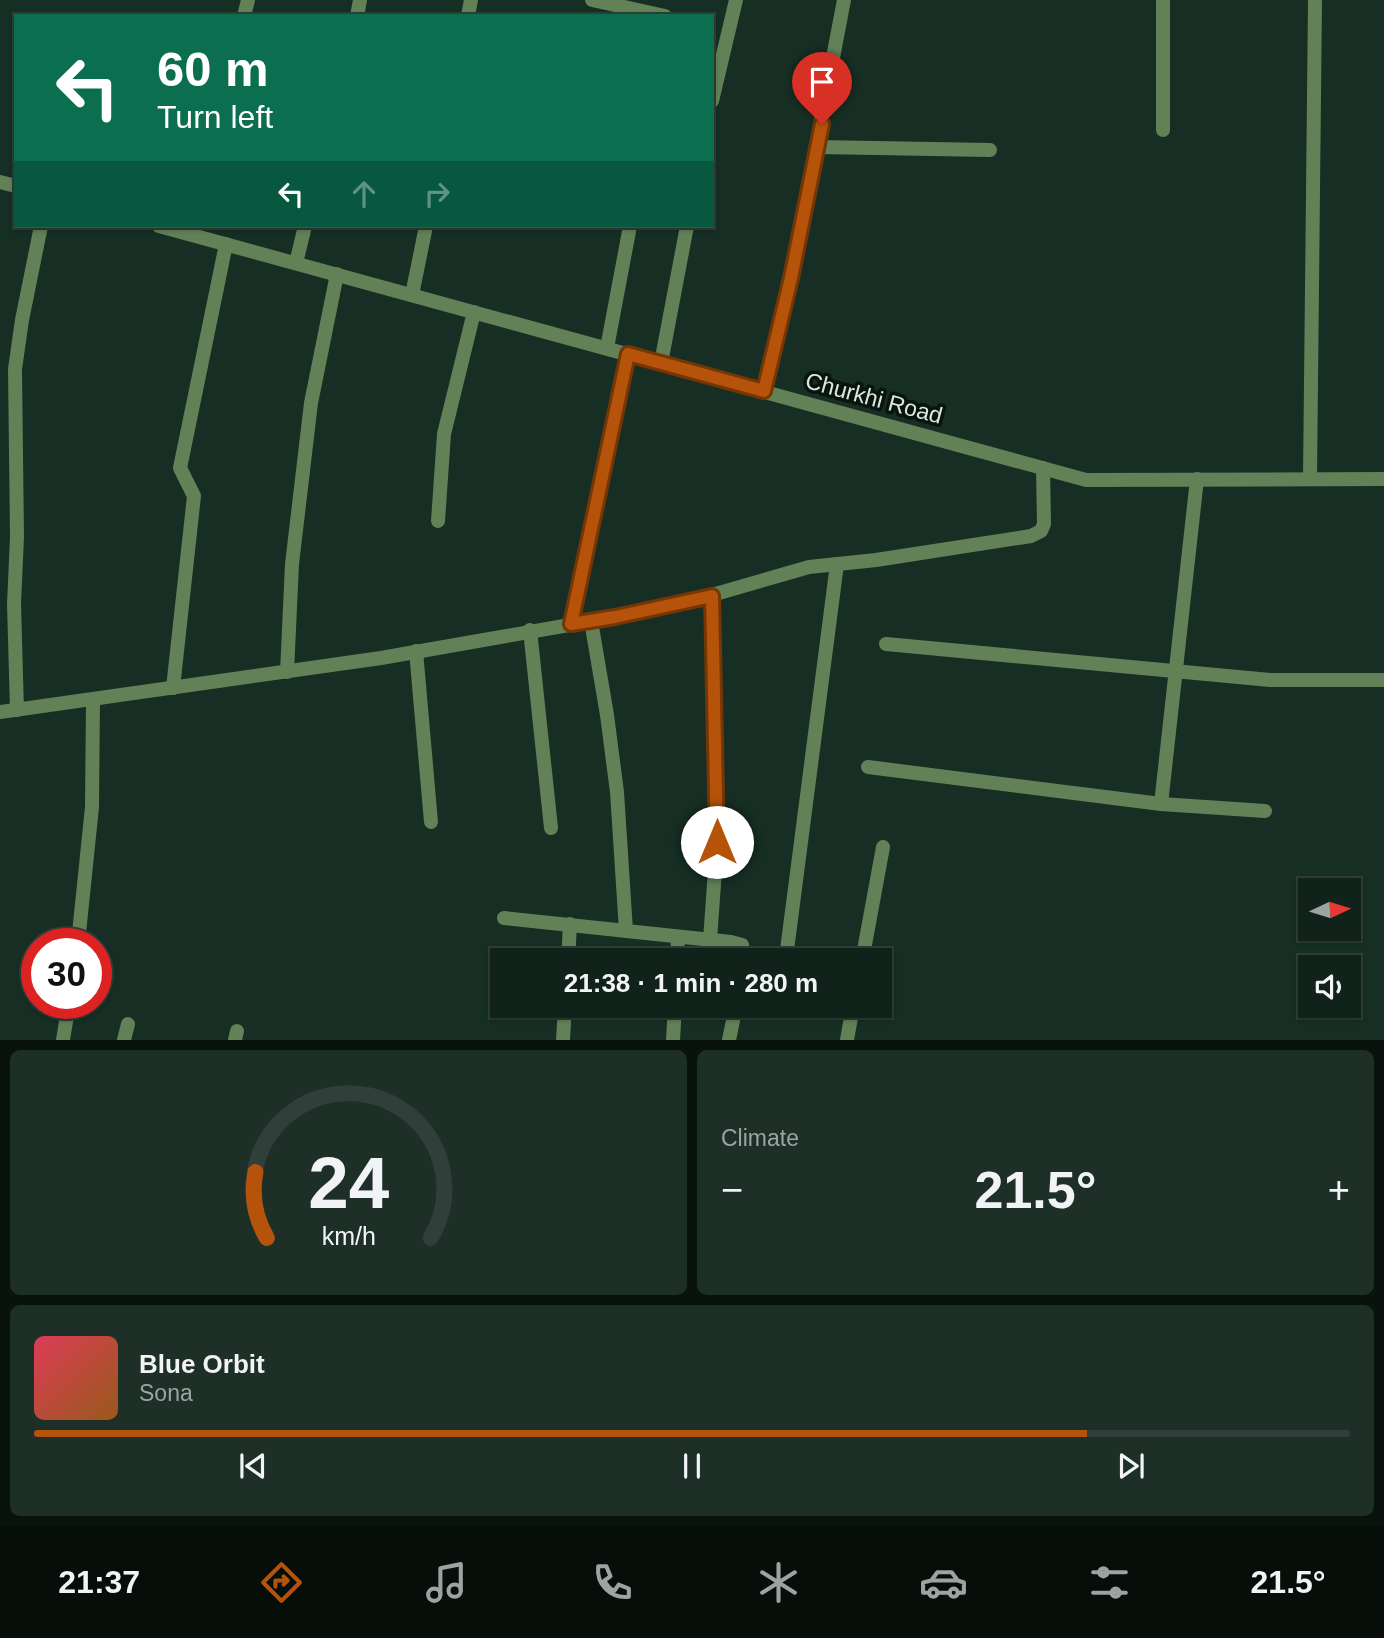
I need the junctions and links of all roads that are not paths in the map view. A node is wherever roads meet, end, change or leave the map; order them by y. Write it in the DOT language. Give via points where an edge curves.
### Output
graph roads {
  1 [pos="592,0"];
  2 [pos="736,0"];
  3 [pos="844,0"];
  4 [pos="1163,0"];
  5 [pos="1315,0"];
  6 [pos="656,14"];
  7 [pos="714,93"];
  8 [pos="1163,130"];
  9 [pos="817,147"];
  10 [pos="990,150"];
  11 [pos="41,228"];
  12 [pos="305,228"];
  13 [pos="426,228"];
  14 [pos="630,228"];
  15 [pos="687,228"];
  16 [pos="187,229"];
  17 [pos="226,244"];
  18 [pos="296,263"];
  19 [pos="337,274"];
  20 [pos="412,295"];
  21 [pos="474,312"];
  22 [pos="607,348"];
  23 [pos="628,354"];
  24 [pos="661,363"];
  25 [pos="764,391"];
  26 [pos="1044,468"];
  27 [pos="1310,479"];
  28 [pos="1384,479"];
  29 [pos="1197,480"];
  30 [pos="438,521"];
  31 [pos="836,564"];
  32 [pos="712,596"];
  33 [pos="591,621"];
  34 [pos="571,624"];
  35 [pos="530,630"];
  36 [pos="886,644"];
  37 [pos="416,651"];
  38 [pos="287,672"];
  39 [pos="1177,672"];
  40 [pos="1384,680"];
  41 [pos="173,688"];
  42 [pos="93,699"];
  43 [pos="17,710"];
  44 [pos="0,712"];
  45 [pos="868,767"];
  46 [pos="1161,804"];
  47 [pos="1265,811"];
  48 [pos="431,822"];
  49 [pos="551,828"];
  50 [pos="883,847"];
  51 [pos="504,918"];
  52 [pos="570,925"];
  53 [pos="80,928"];
  54 [pos="626,931"];
  55 [pos="678,937"];
  56 [pos="710,940"];
  57 [pos="569,948"];
  58 [pos="678,948"];
  59 [pos="743,948"];
  60 [pos="787,948"];
  61 [pos="864,948"];
  62 [pos="564,1018"];
  63 [pos="674,1018"];
  64 [pos="734,1018"];
  65 [pos="851,1018"];
  66 [pos="66,1019"];
  67 [pos="128,1024"];
  68 [pos="63,1040"];
  69 [pos="124,1040"];
  70 [pos="563,1040"];
  71 [pos="673,1040"];
  72 [pos="729,1040"];
  73 [pos="847,1040"];
  1 -- 6 [label="street"];
  2 -- 7 [label="street"];
  3 -- 9 [label="street"];
  4 -- 8 [label="street"];
  5 -- 27 [label="street"];
  9 -- 10 [label="street"];
  9 -- 25 [label="street"];
  11 -- 43 [label="street" via="15,369"];
  12 -- 18 [label="street"];
  13 -- 20 [label="street"];
  14 -- 22 [label="street"];
  15 -- 24 [label="street"];
  16 -- 17 [label="street, Churkhi Road"];
  17 -- 18 [label="street, Churkhi Road"];
  17 -- 41 [label="street" via="180,468 194,496"];
  18 -- 19 [label="street, Churkhi Road"];
  19 -- 20 [label="street, Churkhi Road"];
  19 -- 38 [label="street" via="309,417 292,564"];
  20 -- 21 [label="street, Churkhi Road"];
  21 -- 22 [label="street, Churkhi Road"];
  21 -- 30 [label="street" via="444,434"];
  22 -- 23 [label="street, Churkhi Road"];
  23 -- 24 [label="street, Churkhi Road"];
  23 -- 34 [label="street"];
  24 -- 25 [label="street, Churkhi Road"];
  25 -- 26 [label="street, Churkhi Road"];
  26 -- 29 [label="street, Churkhi Road" via="1086,480"];
  26 -- 31 [label="street" via="1044,524 1031,536"];
  27 -- 28 [label="street, Churkhi Road"];
  27 -- 29 [label="street, Churkhi Road"];
  29 -- 39 [label="street"];
  31 -- 32 [label="street" via="785,573"];
  31 -- 60 [label="street"];
  32 -- 33 [label="street"];
  32 -- 56 [label="street" via="717,842"];
  33 -- 34 [label="street"];
  33 -- 54 [label="street" via="617,792"];
  34 -- 35 [label="street"];
  35 -- 37 [label="street"];
  35 -- 49 [label="street"];
  36 -- 39 [label="street"];
  37 -- 38 [label="street"];
  37 -- 48 [label="street"];
  38 -- 41 [label="street"];
  39 -- 40 [label="street" via="1270,680"];
  39 -- 46 [label="street"];
  41 -- 42 [label="street"];
  42 -- 43 [label="street"];
  42 -- 53 [label="street" via="92,807"];
  43 -- 44 [label="street"];
  45 -- 46 [label="street"];
  46 -- 47 [label="street"];
  50 -- 61 [label="street"];
  51 -- 52 [label="street"];
  52 -- 54 [label="street"];
  52 -- 57 [label="street"];
  54 -- 55 [label="street"];
  55 -- 56 [label="street"];
  55 -- 58 [label="street"];
  56 -- 59 [label="street"];
  62 -- 70 [label="street"];
  63 -- 71 [label="street"];
  64 -- 72 [label="street"];
  65 -- 73 [label="street"];
  66 -- 68 [label="street"];
  67 -- 69 [label="street"];
}
